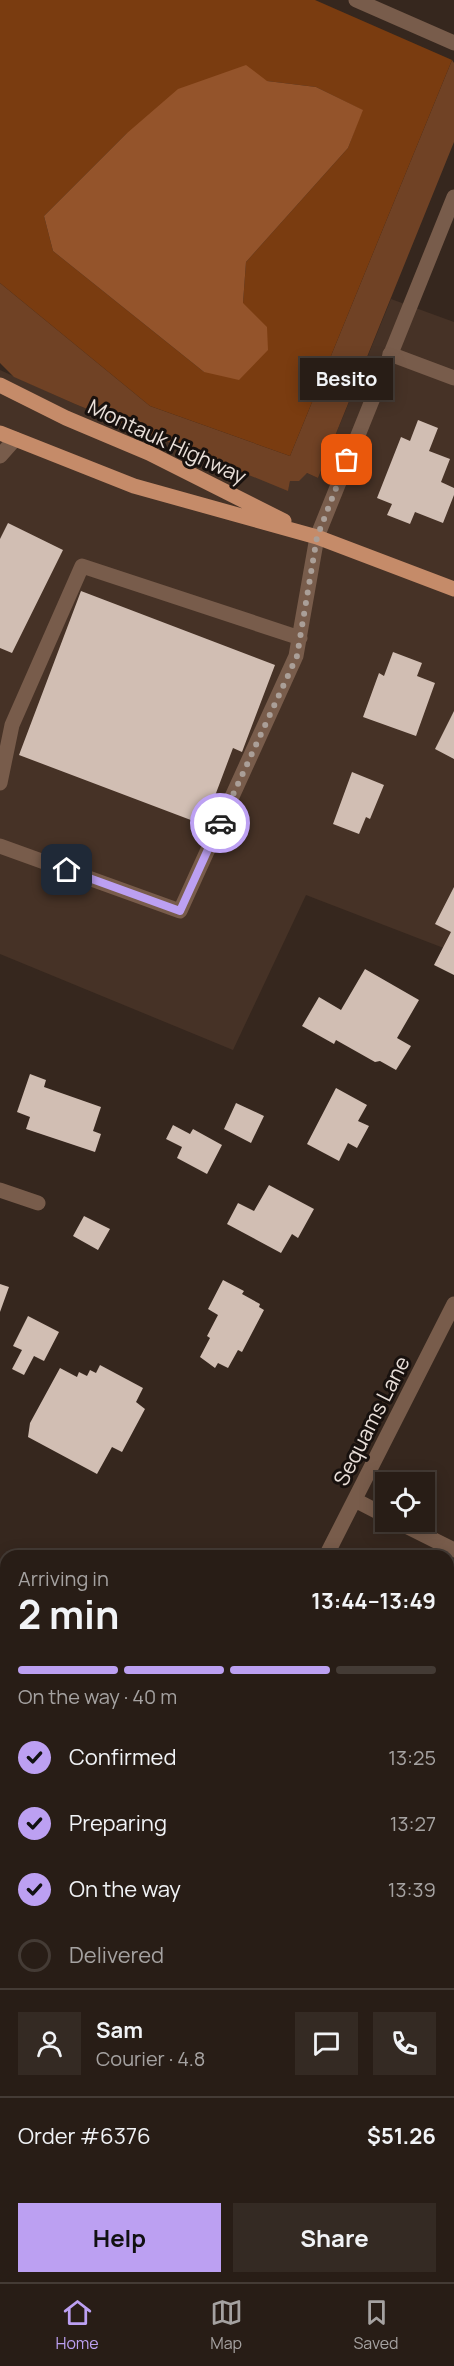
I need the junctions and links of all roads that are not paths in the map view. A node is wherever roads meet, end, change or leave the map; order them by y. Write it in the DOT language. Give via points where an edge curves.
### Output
graph roads {
  1 [pos="356,0"];
  2 [pos="454,43"];
  3 [pos="454,197"];
  4 [pos="390,354"];
  5 [pos="454,378"];
  6 [pos="0,385"];
  7 [pos="0,433"];
  8 [pos="15,439"];
  9 [pos="0,456"];
  10 [pos="317,537"];
  11 [pos="454,588"];
  12 [pos="300,638"];
  13 [pos="0,783"];
  14 [pos="0,846"];
  15 [pos="0,1190"];
  16 [pos="38,1203"];
  17 [pos="454,1304"];
  18 [pos="355,1500"];
  19 [pos="375,1510"];
  20 [pos="418,1532"];
  21 [pos="329,1550"];
  22 [pos="454,1550"];
  1 -- 2 [label="street"];
  3 -- 4 [label="street"];
  4 -- 5 [label="street"];
  4 -- 10 [label="street"];
  6 -- 10 [label="main road, Montauk Highway" via="149,453"];
  7 -- 8 [label="main road, Montauk Highway"];
  8 -- 9 [label="street"];
  8 -- 10 [label="main road, Montauk Highway" via="134,486"];
  10 -- 11 [label="main road, Montauk Highway"];
  10 -- 12 [label="street"];
  12 -- 13 [label="street" via="82,566 12,725"];
  12 -- 14 [label="street" via="293,662 180,911"];
  15 -- 16 [label="street"];
  17 -- 18 [label="street, Sequams Lane"];
  18 -- 19 [label="street"];
  18 -- 21 [label="street, Sequams Lane"];
  20 -- 22 [label="street"];
}
